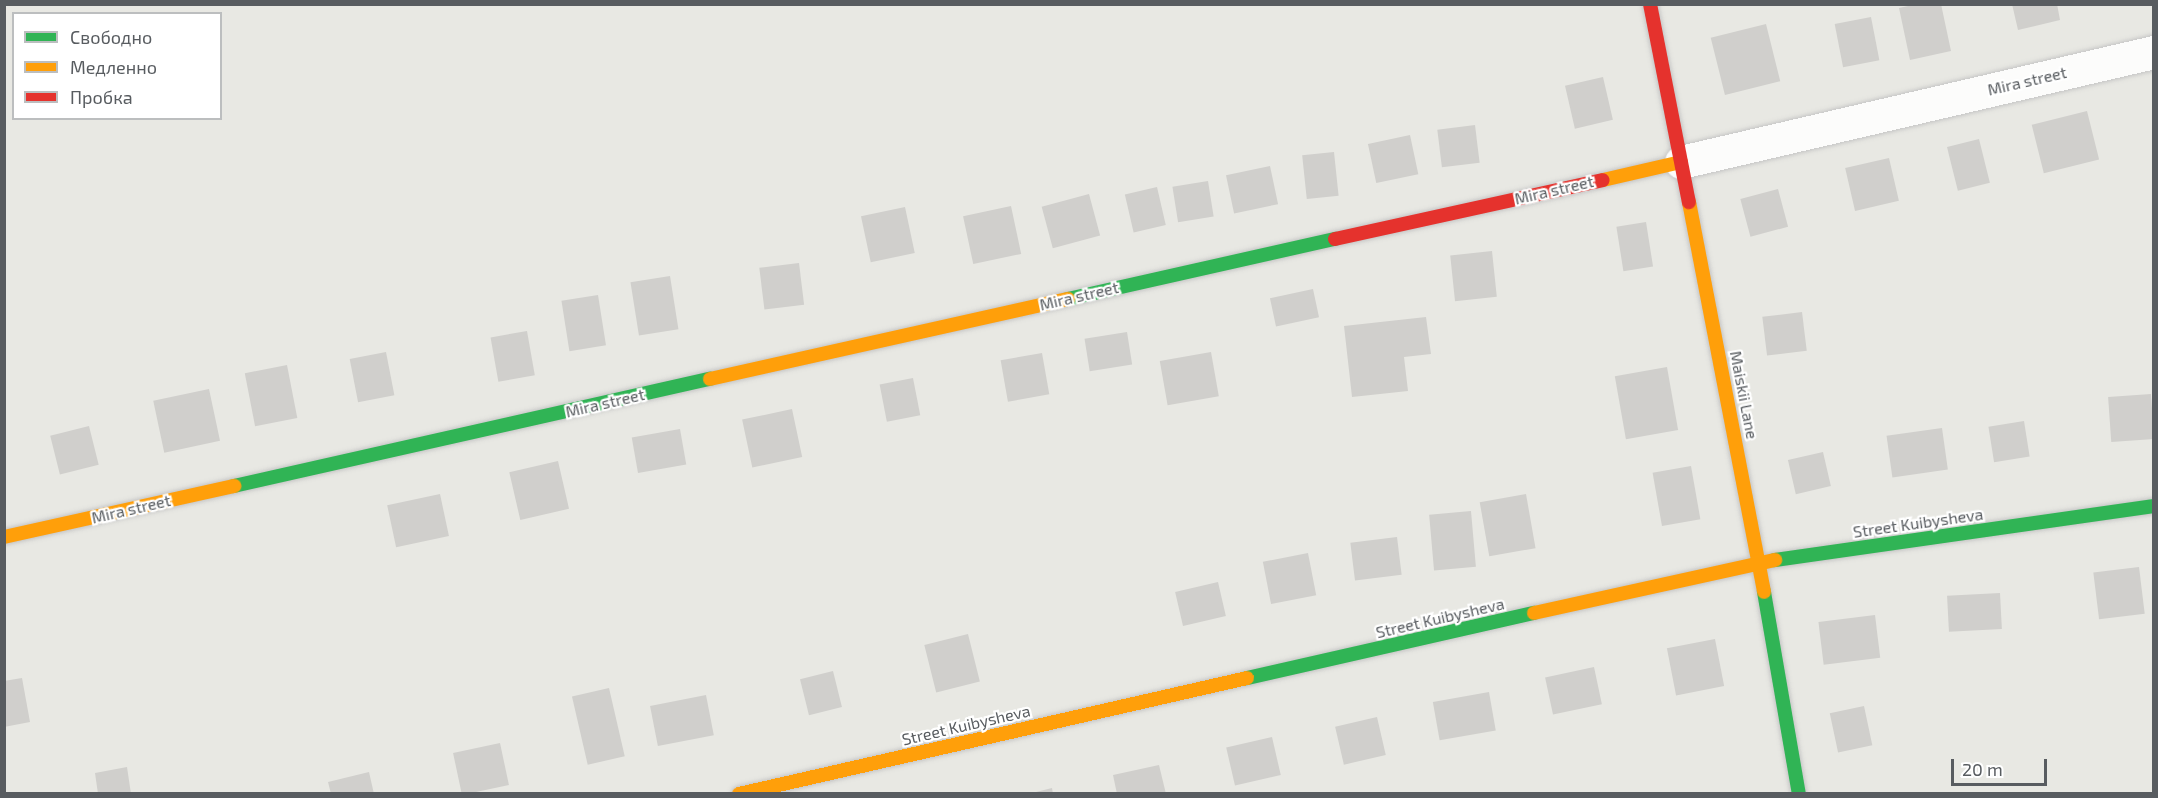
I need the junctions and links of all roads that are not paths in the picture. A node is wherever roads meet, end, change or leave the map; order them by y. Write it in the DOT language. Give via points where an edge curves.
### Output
graph roads {
  1 [pos="1650,4"];
  2 [pos="2154,52"];
  3 [pos="1682,162"];
  4 [pos="2154,506"];
  5 [pos="4,537"];
  6 [pos="1760,562"];
  7 [pos="739,794"];
  8 [pos="1799,794"];
  1 -- 3 [label="street, Maiskii Lane"];
  2 -- 3 [label="street, Mira street"];
  3 -- 5 [label="street, Mira street"];
  3 -- 6 [label="street, Maiskii Lane"];
  4 -- 6 [label="street, Street Kuibysheva"];
  6 -- 7 [label="street, Street Kuibysheva"];
  6 -- 8 [label="street, Maiskii Lane"];
}
